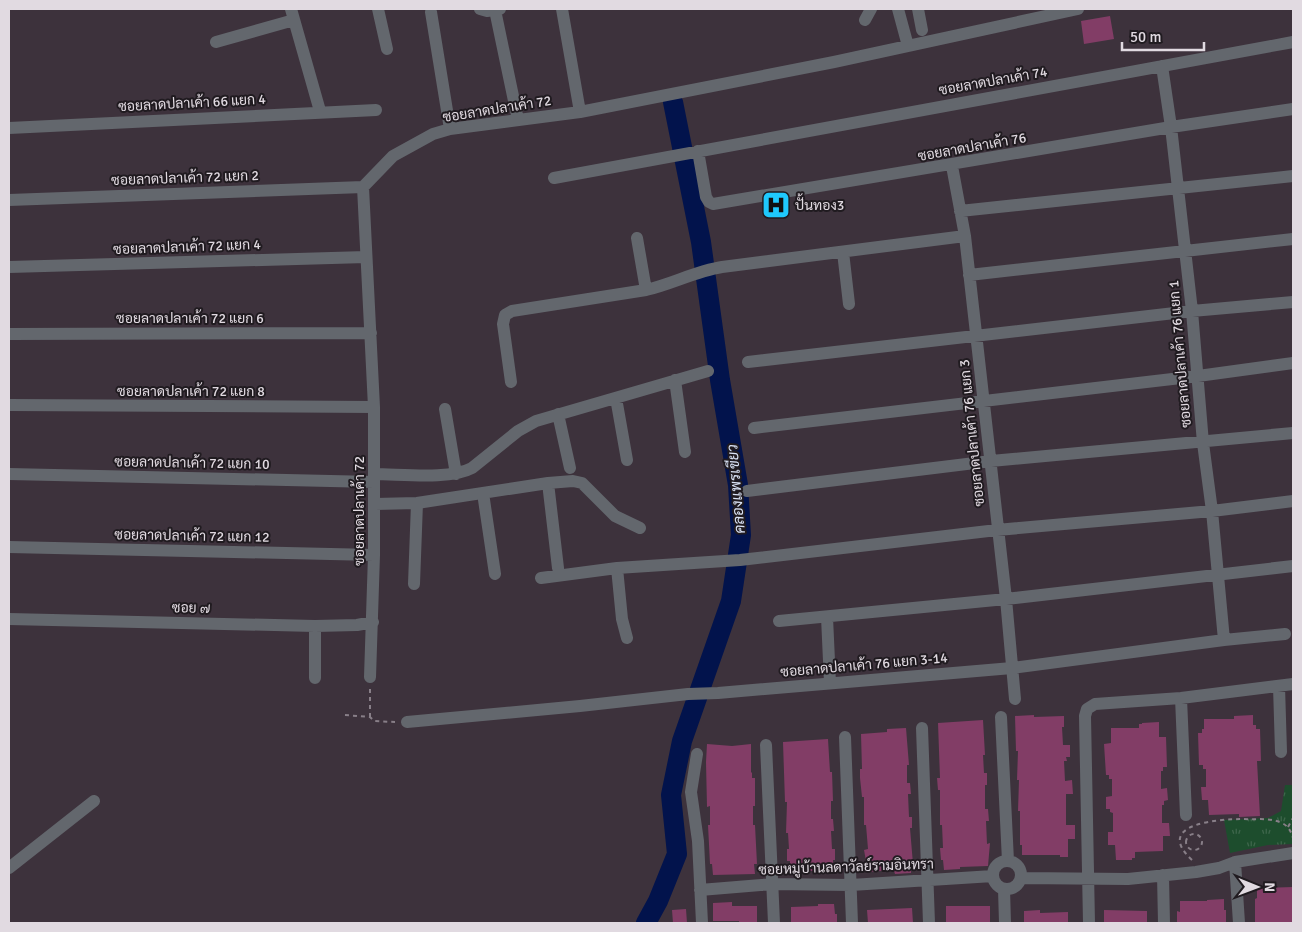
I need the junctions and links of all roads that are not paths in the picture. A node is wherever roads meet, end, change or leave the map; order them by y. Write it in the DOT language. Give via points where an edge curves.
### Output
graph roads {
  1 [pos="378,9"];
  2 [pos="480,9"];
  3 [pos="497,9"];
  4 [pos="562,9"];
  5 [pos="898,9"];
  6 [pos="918,9"];
  7 [pos="1078,9"];
  8 [pos="431,12"];
  9 [pos="293,14"];
  10 [pos="922,30"];
  11 [pos="216,42"];
  12 [pos="1293,42"];
  13 [pos="908,46"];
  14 [pos="386,49"];
  15 [pos="1162,66"];
  16 [pos="1293,109"];
  17 [pos="376,110"];
  18 [pos="320,111"];
  19 [pos="580,112"];
  20 [pos="518,120"];
  21 [pos="9,128"];
  22 [pos="1171,128"];
  23 [pos="450,129"];
  24 [pos="687,153"];
  25 [pos="952,166"];
  26 [pos="1293,176"];
  27 [pos="554,178"];
  28 [pos="363,187"];
  29 [pos="1178,189"];
  30 [pos="9,200"];
  31 [pos="960,211"];
  32 [pos="965,236"];
  33 [pos="637,238"];
  34 [pos="1293,239"];
  35 [pos="1185,251"];
  36 [pos="843,252"];
  37 [pos="366,258"];
  38 [pos="9,267"];
  39 [pos="969,275"];
  40 [pos="646,290"];
  41 [pos="1293,302"];
  42 [pos="849,304"];
  43 [pos="1192,311"];
  44 [pos="371,333"];
  45 [pos="9,334"];
  46 [pos="977,336"];
  47 [pos="748,362"];
  48 [pos="1293,363"];
  49 [pos="708,371"];
  50 [pos="1198,376"];
  51 [pos="675,380"];
  52 [pos="511,382"];
  53 [pos="616,398"];
  54 [pos="983,400"];
  55 [pos="9,406"];
  56 [pos="374,407"];
  57 [pos="445,410"];
  58 [pos="558,414"];
  59 [pos="754,428"];
  60 [pos="1293,433"];
  61 [pos="1203,443"];
  62 [pos="685,452"];
  63 [pos="627,460"];
  64 [pos="991,461"];
  65 [pos="570,468"];
  66 [pos="9,474"];
  67 [pos="456,474"];
  68 [pos="374,478"];
  69 [pos="548,482"];
  70 [pos="747,491"];
  71 [pos="484,493"];
  72 [pos="1293,500"];
  73 [pos="417,503"];
  74 [pos="375,504"];
  75 [pos="1212,511"];
  76 [pos="640,528"];
  77 [pos="997,530"];
  78 [pos="9,547"];
  79 [pos="374,555"];
  80 [pos="1293,566"];
  81 [pos="558,568"];
  82 [pos="618,568"];
  83 [pos="495,574"];
  84 [pos="1217,575"];
  85 [pos="541,578"];
  86 [pos="414,584"];
  87 [pos="1006,599"];
  88 [pos="827,617"];
  89 [pos="9,619"];
  90 [pos="372,622"];
  91 [pos="779,622"];
  92 [pos="314,626"];
  93 [pos="1286,634"];
  94 [pos="627,638"];
  95 [pos="1224,640"];
  96 [pos="1012,668"];
  97 [pos="370,677"];
  98 [pos="315,678"];
  99 [pos="830,683"];
  100 [pos="1293,684"];
  101 [pos="1278,686"];
  102 [pos="1181,698"];
  103 [pos="1015,699"];
  104 [pos="1001,717"];
  105 [pos="407,722"];
  106 [pos="922,728"];
  107 [pos="845,737"];
  108 [pos="766,745"];
  109 [pos="1281,752"];
  110 [pos="697,754"];
  111 [pos="94,801"];
  112 [pos="1186,815"];
  113 [pos="1293,853"];
  114 [pos="1008,861"];
  115 [pos="1235,862"];
  116 [pos="9,868"];
  117 [pos="1163,875"];
  118 [pos="993,876"];
  119 [pos="1021,878"];
  120 [pos="1089,879"];
  121 [pos="928,880"];
  122 [pos="772,884"];
  123 [pos="851,884"];
  124 [pos="1004,889"];
  125 [pos="700,890"];
  126 [pos="702,923"];
  127 [pos="774,923"];
  128 [pos="852,923"];
  129 [pos="929,923"];
  130 [pos="1006,923"];
  131 [pos="1089,923"];
  132 [pos="1164,923"];
  133 [pos="1239,923"];
  1 -- 14 [label="street"];
  2 -- 3 [label="street"];
  3 -- 20 [label="street"];
  4 -- 19 [label="street"];
  5 -- 13 [label="street"];
  6 -- 10 [label="street"];
  7 -- 13 [label="street, ซอยลาดปลาเค้า 72"];
  8 -- 23 [label="street"];
  9 -- 11 [label="street"];
  9 -- 18 [label="street"];
  12 -- 15 [label="street, ซอยลาดปลาเค้า 74"];
  13 -- 19 [label="street, ซอยลาดปลาเค้า 72"];
  15 -- 22 [label="street, ซอยลาดปลาเค้า 76 แยก 1"];
  15 -- 24 [label="street, ซอยลาดปลาเค้า 74"];
  16 -- 22 [label="street, ซอยลาดปลาเค้า 76"];
  17 -- 18 [label="street, ซอยลาดปลาเค้า 66 แยก 4"];
  18 -- 21 [label="street, ซอยลาดปลาเค้า 66 แยก 4"];
  19 -- 20 [label="street, ซอยลาดปลาเค้า 72"];
  20 -- 23 [label="street, ซอยลาดปลาเค้า 72"];
  22 -- 25 [label="street, ซอยลาดปลาเค้า 76"];
  22 -- 29 [label="street, ซอยลาดปลาเค้า 76 แยก 1"];
  23 -- 28 [label="street, ซอยลาดปลาเค้า 72" via="433,134 393,156"];
  24 -- 25 [label="street, ซอยลาดปลาเค้า 76" via="706,197 713,204"];
  24 -- 27 [label="street, ซอยลาดปลาเค้า 74"];
  25 -- 31 [label="street, ซอยลาดปลาเค้า 76 แยก 3"];
  26 -- 29 [label="street"];
  28 -- 30 [label="street, ซอยลาดปลาเค้า 72 แยก 2"];
  28 -- 37 [label="street, ซอยลาดปลาเค้า 72"];
  29 -- 31 [label="street"];
  29 -- 35 [label="street, ซอยลาดปลาเค้า 76 แยก 1"];
  31 -- 32 [label="street, ซอยลาดปลาเค้า 76 แยก 3"];
  32 -- 36 [label="street"];
  32 -- 39 [label="street, ซอยลาดปลาเค้า 76 แยก 3"];
  33 -- 40 [label="street"];
  34 -- 35 [label="street"];
  35 -- 39 [label="street"];
  35 -- 43 [label="street, ซอยลาดปลาเค้า 76 แยก 1"];
  36 -- 40 [label="street" via="712,268"];
  36 -- 42 [label="street"];
  37 -- 38 [label="street, ซอยลาดปลาเค้า 72 แยก 4"];
  37 -- 44 [label="street, ซอยลาดปลาเค้า 72"];
  39 -- 46 [label="street, ซอยลาดปลาเค้า 76 แยก 3"];
  40 -- 52 [label="street" via="512,310 505,315 503,324"];
  41 -- 43 [label="street"];
  43 -- 46 [label="street"];
  43 -- 50 [label="street, ซอยลาดปลาเค้า 76 แยก 1"];
  44 -- 45 [label="street, ซอยลาดปลาเค้า 72 แยก 6"];
  44 -- 56 [label="street, ซอยลาดปลาเค้า 72"];
  46 -- 47 [label="street"];
  46 -- 54 [label="street, ซอยลาดปลาเค้า 76 แยก 3"];
  48 -- 50 [label="street"];
  49 -- 51 [label="street"];
  50 -- 54 [label="street"];
  50 -- 61 [label="street, ซอยลาดปลาเค้า 76 แยก 1"];
  51 -- 53 [label="street"];
  51 -- 62 [label="street"];
  53 -- 58 [label="street"];
  53 -- 63 [label="street"];
  54 -- 59 [label="street"];
  54 -- 64 [label="street, ซอยลาดปลาเค้า 76 แยก 3"];
  55 -- 56 [label="street, ซอยลาดปลาเค้า 72 แยก 8"];
  56 -- 68 [label="street, ซอยลาดปลาเค้า 72"];
  57 -- 67 [label="street"];
  58 -- 65 [label="street"];
  58 -- 67 [label="street" via="526,425 472,468"];
  60 -- 61 [label="street"];
  61 -- 64 [label="street"];
  61 -- 75 [label="street, ซอยลาดปลาเค้า 76 แยก 1"];
  64 -- 70 [label="street"];
  64 -- 77 [label="street, ซอยลาดปลาเค้า 76 แยก 3"];
  66 -- 68 [label="street, ซอยลาดปลาเค้า 72 แยก 10"];
  67 -- 68 [label="street, ซอยลาดปลาเค้า 72 แยก 10"];
  68 -- 74 [label="street, ซอยลาดปลาเค้า 72"];
  69 -- 71 [label="street"];
  69 -- 76 [label="street" via="582,484 615,516"];
  69 -- 81 [label="street"];
  71 -- 73 [label="street"];
  71 -- 83 [label="street"];
  72 -- 75 [label="street"];
  73 -- 74 [label="street"];
  73 -- 86 [label="street"];
  74 -- 79 [label="street, ซอยลาดปลาเค้า 72"];
  75 -- 77 [label="street"];
  75 -- 84 [label="street, ซอยลาดปลาเค้า 76 แยก 1"];
  77 -- 82 [label="street" via="734,560"];
  77 -- 87 [label="street, ซอยลาดปลาเค้า 76 แยก 3"];
  78 -- 79 [label="street, ซอยลาดปลาเค้า 72 แยก 12"];
  79 -- 90 [label="street, ซอยลาดปลาเค้า 72"];
  80 -- 84 [label="street"];
  82 -- 85 [label="street"];
  82 -- 94 [label="street" via="622,619"];
  84 -- 87 [label="street"];
  84 -- 95 [label="street, ซอยลาดปลาเค้า 76 แยก 1"];
  87 -- 88 [label="street"];
  87 -- 96 [label="street, ซอยลาดปลาเค้า 76 แยก 3"];
  88 -- 91 [label="street"];
  88 -- 99 [label="street"];
  89 -- 92 [label="street, ซอย ๗"];
  90 -- 92 [label="street, ซอย ๗"];
  90 -- 97 [label="street, ซอยลาดปลาเค้า 72"];
  92 -- 98 [label="street"];
  93 -- 95 [label="street, ซอยลาดปลาเค้า 76 แยก 3-14"];
  95 -- 96 [label="street, ซอยลาดปลาเค้า 76 แยก 3-14"];
  96 -- 99 [label="street, ซอยลาดปลาเค้า 76 แยก 3-14"];
  96 -- 103 [label="street, ซอยลาดปลาเค้า 76 แยก 3"];
  99 -- 105 [label="street, ซอยลาดปลาเค้า 76 แยก 3-14"];
  100 -- 101 [label="street"];
  101 -- 102 [label="street"];
  101 -- 109 [label="street"];
  102 -- 112 [label="street"];
  102 -- 120 [label="street" via="1095,704 1090,705 1086,712"];
  104 -- 114 [label="street"];
  106 -- 121 [label="street"];
  107 -- 123 [label="street"];
  108 -- 122 [label="street"];
  110 -- 125 [label="street" via="691,792"];
  111 -- 116 [label="street"];
  113 -- 115 [label="street"];
  114 -- 118 [label="street" via="999,864"];
  114 -- 119 [label="street" via="1019,869"];
  115 -- 117 [label="street" via="1219,868"];
  115 -- 133 [label="street"];
  117 -- 120 [label="street"];
  117 -- 132 [label="street"];
  118 -- 121 [label="street, ซอยหมู่บ้านลดาวัลย์รามอินทรา"];
  118 -- 124 [label="street" via="996,884"];
  119 -- 120 [label="street"];
  119 -- 124 [label="street" via="1013,888"];
  120 -- 131 [label="street"];
  121 -- 123 [label="street, ซอยหมู่บ้านลดาวัลย์รามอินทรา"];
  121 -- 129 [label="street"];
  122 -- 123 [label="street, ซอยหมู่บ้านลดาวัลย์รามอินทรา"];
  122 -- 125 [label="street, ซอยหมู่บ้านลดาวัลย์รามอินทรา"];
  122 -- 127 [label="street"];
  123 -- 128 [label="street"];
  124 -- 130 [label="street"];
  125 -- 126 [label="street"];
}
